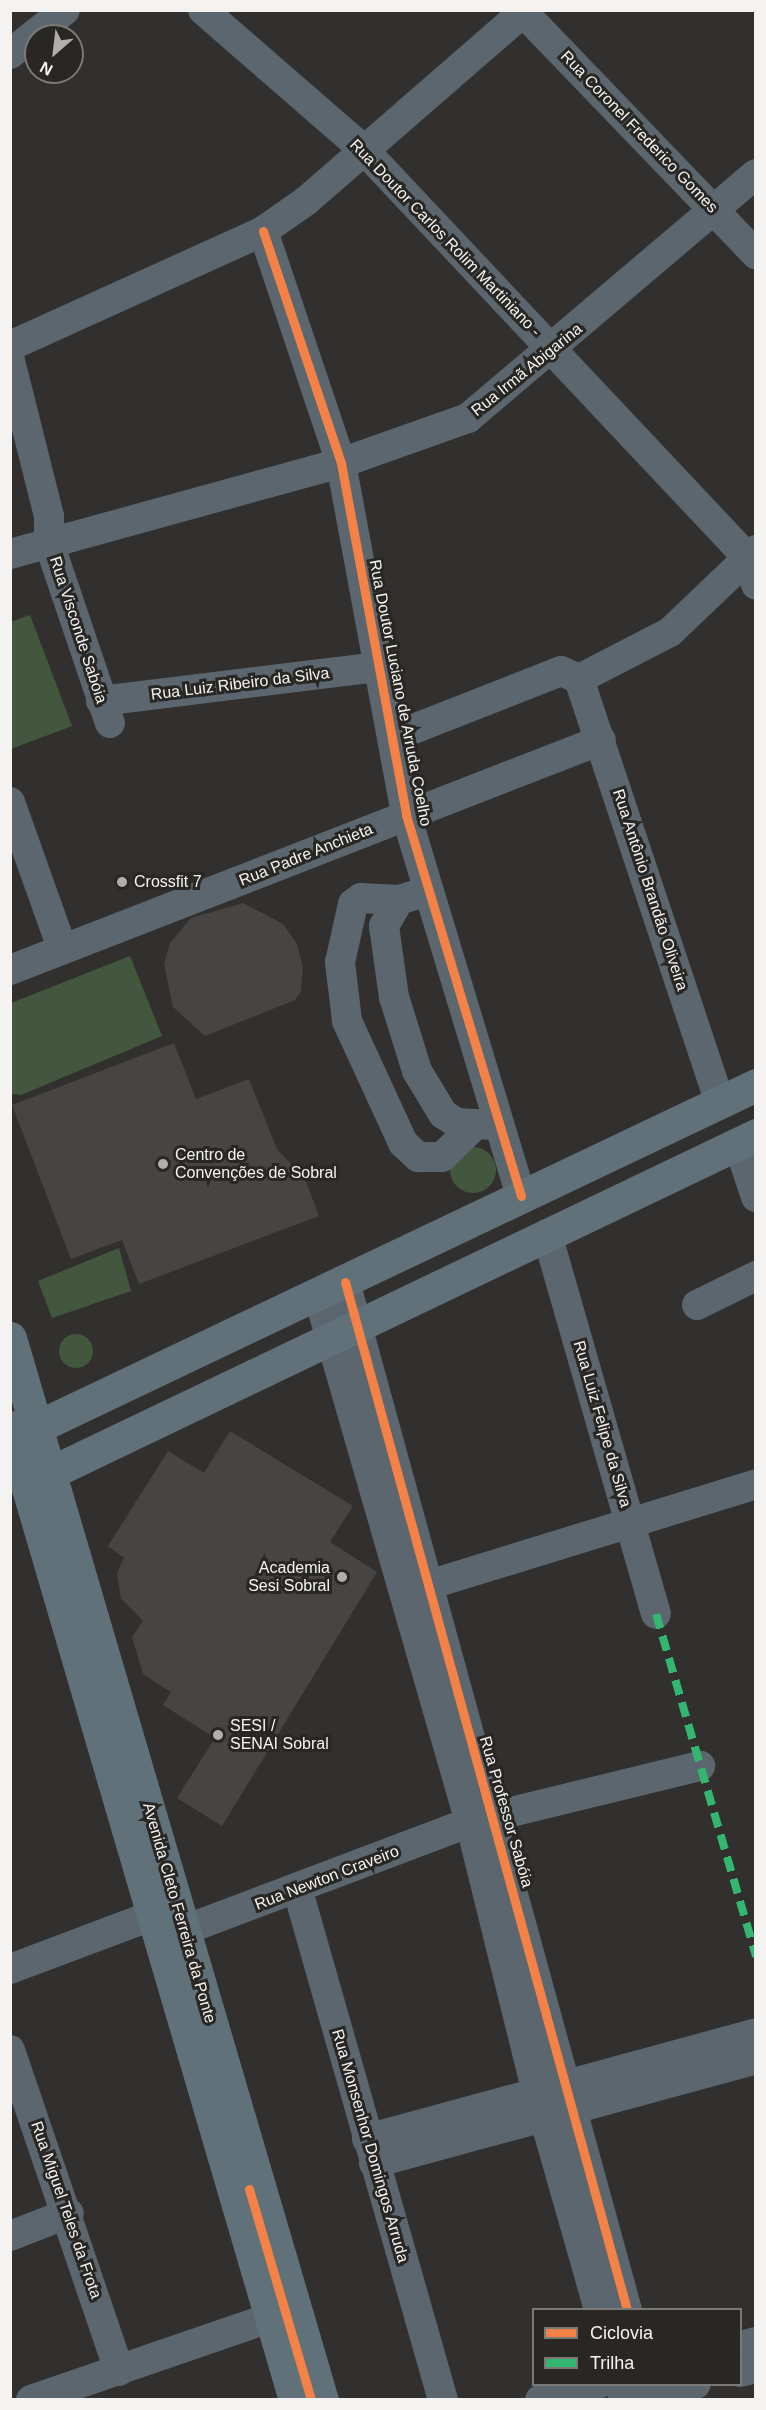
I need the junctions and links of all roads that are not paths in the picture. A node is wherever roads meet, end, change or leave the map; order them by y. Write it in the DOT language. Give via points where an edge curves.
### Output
graph roads {
  1 [pos="65,10"];
  2 [pos="203,10"];
  3 [pos="524,11"];
  4 [pos="10,54"];
  5 [pos="364,150"];
  6 [pos="756,174"];
  7 [pos="714,210"];
  8 [pos="262,231"];
  9 [pos="756,254"];
  10 [pos="10,346"];
  11 [pos="552,351"];
  12 [pos="10,361"];
  13 [pos="341,463"];
  14 [pos="49,543"];
  15 [pos="10,554"];
  16 [pos="753,564"];
  17 [pos="379,667"];
  18 [pos="579,680"];
  19 [pos="106,712"];
  20 [pos="393,737"];
  21 [pos="601,740"];
  22 [pos="10,802"];
  23 [pos="406,815"];
  24 [pos="429,890"];
  25 [pos="399,900"];
  26 [pos="62,948"];
  27 [pos="10,970"];
  28 [pos="756,1084"];
  29 [pos="719,1101"];
  30 [pos="487,1125"];
  31 [pos="656,1133"];
  32 [pos="747,1139"];
  33 [pos="674,1173"];
  34 [pos="521,1196"];
  35 [pos="756,1197"];
  36 [pos="547,1234"];
  37 [pos="756,1276"];
  38 [pos="332,1288"];
  39 [pos="697,1305"];
  40 [pos="344,1329"];
  41 [pos="10,1338"];
  42 [pos="18,1433"];
  43 [pos="31,1481"];
  44 [pos="756,1484"];
  45 [pos="629,1521"];
  46 [pos="416,1589"];
  47 [pos="656,1614"];
  48 [pos="700,1766"];
  49 [pos="482,1819"];
  50 [pos="298,1891"];
  51 [pos="151,1916"];
  52 [pos="182,1931"];
  53 [pos="10,1970"];
  54 [pos="756,2032"];
  55 [pos="10,2050"];
  56 [pos="756,2059"];
  57 [pos="569,2095"];
  58 [pos="540,2103"];
  59 [pos="371,2151"];
  60 [pos="69,2212"];
  61 [pos="10,2236"];
  62 [pos="598,2308"];
  63 [pos="626,2308"];
  64 [pos="282,2313"];
  65 [pos="119,2371"];
  66 [pos="594,2386"];
  67 [pos="622,2386"];
  68 [pos="691,2386"];
  69 [pos="643,2396"];
  70 [pos="31,2400"];
  71 [pos="295,2400"];
  72 [pos="322,2400"];
  73 [pos="443,2400"];
  74 [pos="540,2400"];
  1 -- 4 [label="street"];
  2 -- 5 [label="street, Rua Doutor Carlos Rolim Martiniano -"];
  3 -- 5 [label="street"];
  3 -- 7 [label="street, Rua Coronel Frederico Gomes"];
  5 -- 8 [label="street"];
  5 -- 11 [label="street, Rua Doutor Carlos Rolim Martiniano -"];
  6 -- 7 [label="street, Rua Irmã Abigarina"];
  7 -- 9 [label="street, Rua Coronel Frederico Gomes"];
  7 -- 11 [label="street, Rua Irmã Abigarina"];
  8 -- 10 [label="street"];
  8 -- 13 [label="street, Rua Doutor Luciano de Arruda Coelho"];
  11 -- 13 [label="street, Rua Irmã Abigarina" via="468,418"];
  11 -- 16 [label="street, Rua Doutor Carlos Rolim Martiniano -"];
  12 -- 14 [label="street, Rua Visconde Sabóia" via="49,516"];
  13 -- 14 [label="street, Rua Irmã Abigarina"];
  13 -- 17 [label="street, Rua Doutor Luciano de Arruda Coelho"];
  14 -- 15 [label="street, Rua Irmã Abigarina"];
  14 -- 19 [label="street, Rua Visconde Sabóia"];
  16 -- 18 [label="street" via="670,632"];
  17 -- 19 [label="street, Rua Luiz Ribeiro da Silva"];
  17 -- 20 [label="street, Rua Doutor Luciano de Arruda Coelho"];
  18 -- 20 [label="street" via="561,671"];
  18 -- 21 [label="street, Rua Antônio Brandão Oliveira"];
  20 -- 23 [label="street, Rua Doutor Luciano de Arruda Coelho"];
  21 -- 23 [label="street, Rua Padre Anchieta"];
  21 -- 29 [label="street, Rua Antônio Brandão Oliveira"];
  22 -- 26 [label="street"];
  23 -- 24 [label="street, Rua Doutor Luciano de Arruda Coelho"];
  23 -- 26 [label="street, Rua Padre Anchieta"];
  24 -- 25 [label="street"];
  24 -- 30 [label="street, Rua Doutor Luciano de Arruda Coelho"];
  25 -- 30 [label="street" via="384,926 394,997 417,1071 444,1114"];
  25 -- 30 [label="street" via="361,898 353,904 340,962 347,1021 403,1143 418,1156 442,1157"];
  26 -- 27 [label="street, Rua Padre Anchieta"];
  28 -- 29 [label="main road"];
  29 -- 31 [label="main road"];
  30 -- 34 [label="street, Rua Doutor Luciano de Arruda Coelho"];
  31 -- 33 [label="main road"];
  31 -- 34 [label="main road"];
  32 -- 33 [label="main road"];
  32 -- 35 [label="street"];
  33 -- 36 [label="main road"];
  34 -- 38 [label="main road"];
  36 -- 40 [label="main road"];
  36 -- 45 [label="street, Rua Luiz Felipe da Silva"];
  37 -- 39 [label="street"];
  38 -- 40 [label="street, Rua Professor Sabóia"];
  38 -- 42 [label="main road"];
  40 -- 43 [label="main road"];
  40 -- 46 [label="street, Rua Professor Sabóia"];
  41 -- 42 [label="main road, Avenida Cleto Ferreira da Ponte"];
  42 -- 43 [label="main road, Avenida Cleto Ferreira da Ponte"];
  43 -- 51 [label="main road, Avenida Cleto Ferreira da Ponte"];
  43 -- 52 [label="main road, Avenida Cleto Ferreira da Ponte"];
  44 -- 45 [label="street"];
  45 -- 46 [label="street"];
  45 -- 47 [label="street, Rua Luiz Felipe da Silva"];
  46 -- 49 [label="street, Rua Professor Sabóia"];
  48 -- 49 [label="street, Rua Newton Craveiro"];
  49 -- 50 [label="street, Rua Newton Craveiro"];
  49 -- 57 [label="street, Rua Professor Sabóia"];
  49 -- 58 [label="street, Rua Professor Sabóia"];
  50 -- 52 [label="street, Rua Newton Craveiro"];
  50 -- 59 [label="street, Rua Monsenhor Domingos Arruda"];
  51 -- 53 [label="street"];
  51 -- 64 [label="main road, Avenida Cleto Ferreira da Ponte"];
  52 -- 64 [label="main road, Avenida Cleto Ferreira da Ponte"];
  54 -- 57 [label="street"];
  55 -- 60 [label="street, Rua Miguel Teles da Frota"];
  56 -- 57 [label="street"];
  57 -- 58 [label="street"];
  57 -- 63 [label="street, Rua Professor Sabóia"];
  58 -- 59 [label="street"];
  58 -- 62 [label="street, Rua Professor Sabóia"];
  59 -- 73 [label="street, Rua Monsenhor Domingos Arruda"];
  60 -- 61 [label="street"];
  60 -- 65 [label="street, Rua Miguel Teles da Frota"];
  64 -- 65 [label="street"];
  64 -- 71 [label="main road, Avenida Cleto Ferreira da Ponte"];
  64 -- 72 [label="main road, Avenida Cleto Ferreira da Ponte"];
  65 -- 70 [label="street"];
  66 -- 74 [label="street"];
  67 -- 69 [label="street"];
  68 -- 69 [label="street"];
}
